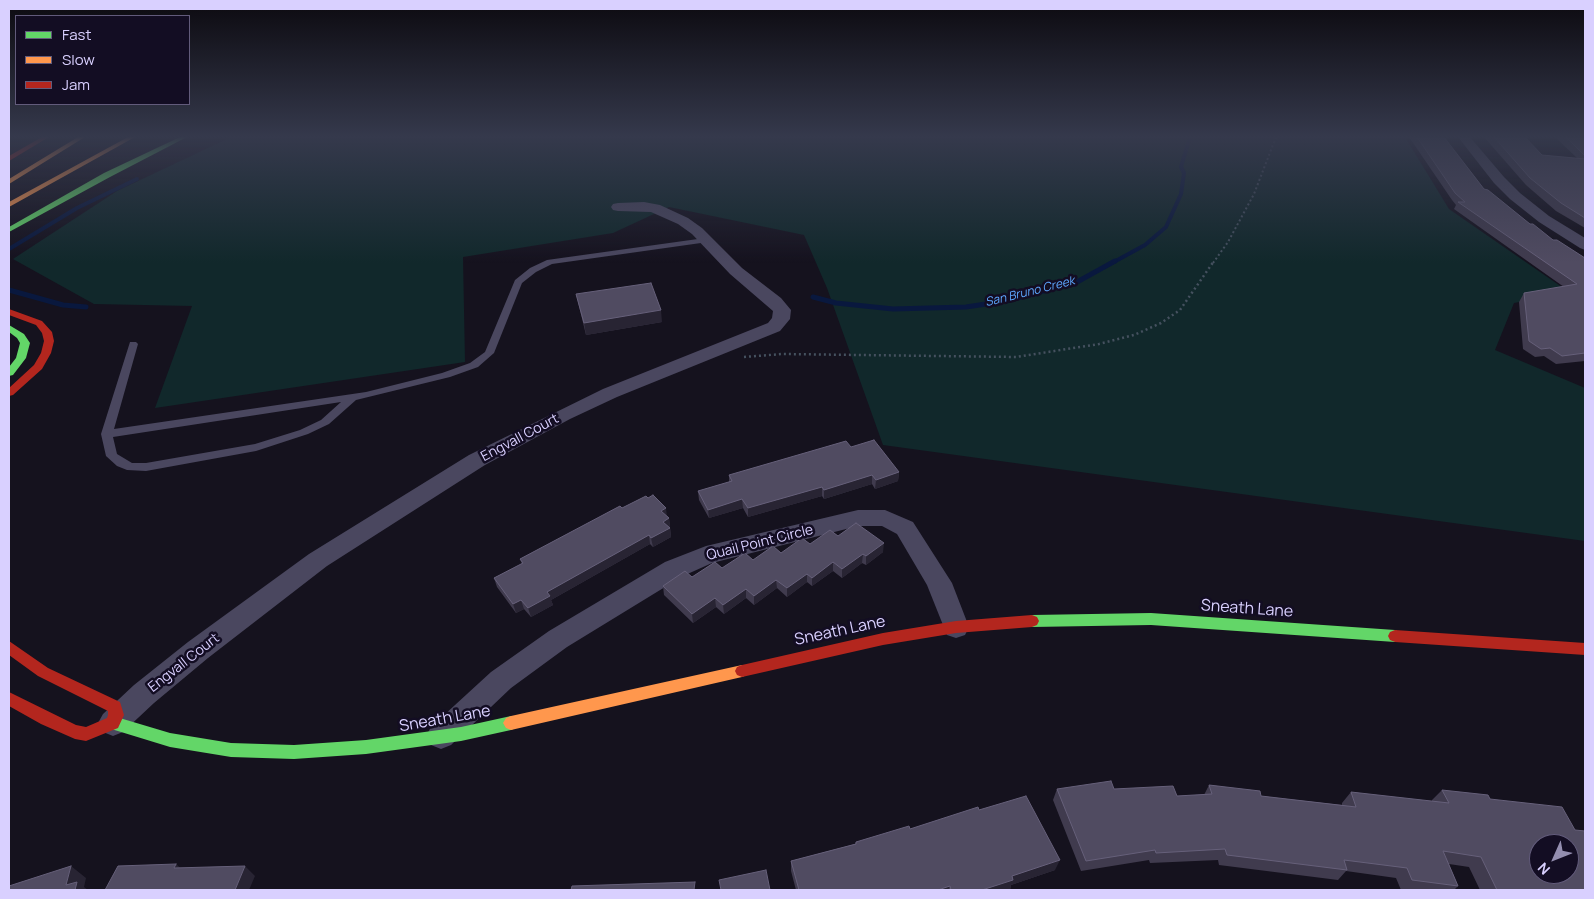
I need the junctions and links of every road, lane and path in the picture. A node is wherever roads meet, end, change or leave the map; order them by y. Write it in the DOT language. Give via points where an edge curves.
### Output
graph roads {
  1 [pos="56,179"];
  2 [pos="92,179"];
  3 [pos="100,179"];
  4 [pos="1260,179"];
  5 [pos="1499,179"];
  6 [pos="9,205"];
  7 [pos="618,207"];
  8 [pos="9,225"];
  9 [pos="9,230"];
  10 [pos="705,240"];
  11 [pos="1585,245"];
  12 [pos="9,312"];
  13 [pos="9,328"];
  14 [pos="133,344"];
  15 [pos="744,358"];
  16 [pos="9,373"];
  17 [pos="9,393"];
  18 [pos="353,397"];
  19 [pos="107,434"];
  20 [pos="956,627"];
  21 [pos="9,647"];
  22 [pos="1585,649"];
  23 [pos="9,699"];
  24 [pos="113,723"];
  25 [pos="438,738"];
  1 -- 6 [label="main road"];
  2 -- 8 [label="main road"];
  3 -- 9 [label="main road"];
  4 -- 15 [label="path" via="1228,242 1180,310 1134,335 1016,357 782,354"];
  5 -- 11 [label="street" via="1544,219"];
  7 -- 10 [label="street, Engvall Court" via="655,208 683,221"];
  10 -- 18 [label="lane" via="550,262 532,270 518,282 489,353 474,365 446,375"];
  10 -- 24 [label="street, Engvall Court" via="782,310 774,326 610,393 477,460 318,560 198,650"];
  12 -- 17 [label="main road" via="39,323 47,332 49,342 38,367"];
  13 -- 16 [label="main road" via="21,336 24,343 21,358"];
  14 -- 19 [label="lane"];
  18 -- 19 [label="lane"];
  18 -- 19 [label="lane" via="325,422 304,432 256,447 146,467 130,467 112,456"];
  20 -- 22 [label="main road, Sneath Lane" via="1030,621 1151,619"];
  20 -- 25 [label="main road, Sneath Lane" via="846,646"];
  20 -- 25 [label="street, Quail Point Circle" via="939,583 905,528 885,518 858,518 706,555 674,569 558,639 502,680"];
  21 -- 24 [label="main road" via="43,672 115,707"];
  23 -- 24 [label="main road" via="75,732 86,734"];
  24 -- 25 [label="main road, Sneath Lane" via="170,740 250,752 342,750"];
}
